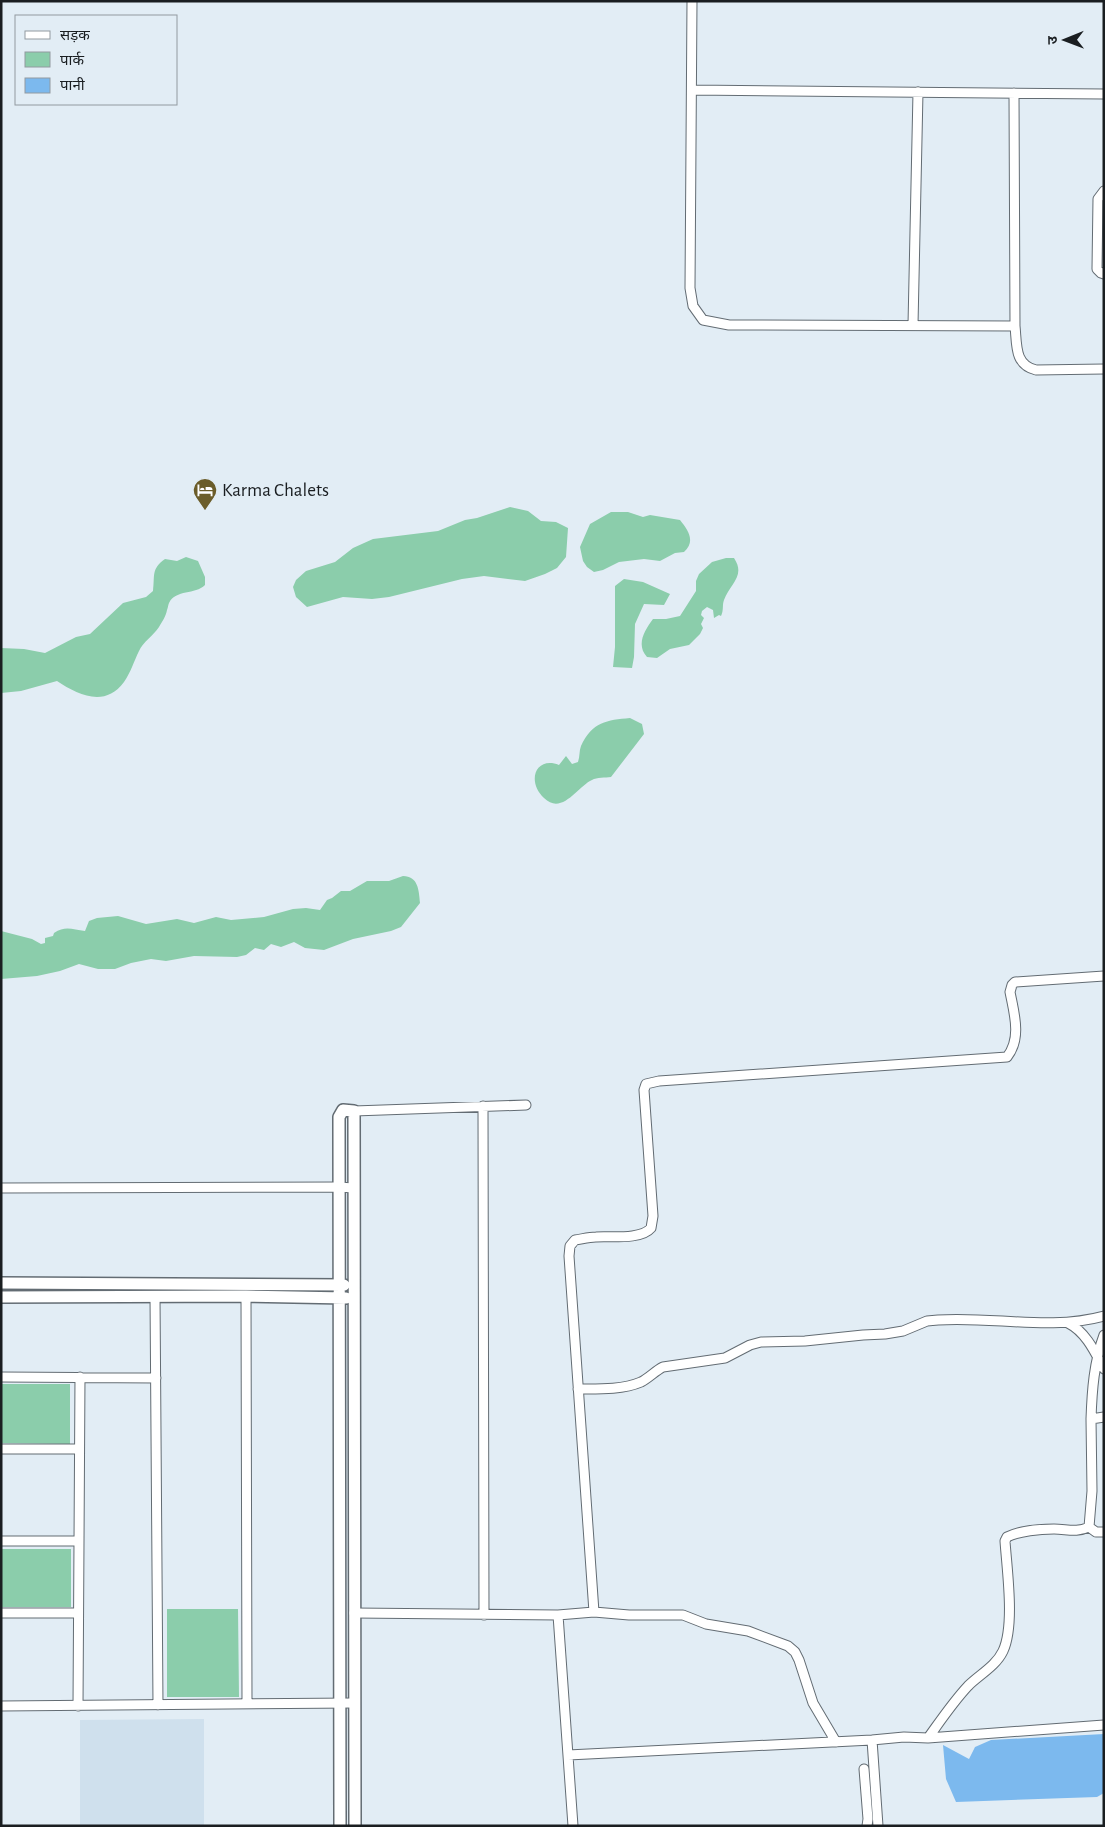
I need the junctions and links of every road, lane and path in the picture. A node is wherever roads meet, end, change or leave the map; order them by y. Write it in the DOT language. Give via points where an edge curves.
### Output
graph roads {
  1 [pos="692,1"];
  2 [pos="692,90"];
  3 [pos="918,92"];
  4 [pos="1014,93"];
  5 [pos="1104,94"];
  6 [pos="1104,191"];
  7 [pos="1104,274"];
  8 [pos="914,325"];
  9 [pos="1015,326"];
  10 [pos="1104,369"];
  11 [pos="1104,976"];
  12 [pos="526,1105"];
  13 [pos="483,1106"];
  14 [pos="354,1111"];
  15 [pos="338,1187"];
  16 [pos="1,1188"];
  17 [pos="354,1188"];
  18 [pos="1,1283"];
  19 [pos="339,1285"];
  20 [pos="355,1285"];
  21 [pos="155,1296"];
  22 [pos="246,1296"];
  23 [pos="1,1297"];
  24 [pos="339,1298"];
  25 [pos="355,1298"];
  26 [pos="1104,1316"];
  27 [pos="1066,1322"];
  28 [pos="1104,1335"];
  29 [pos="1097,1356"];
  30 [pos="1104,1369"];
  31 [pos="1,1377"];
  32 [pos="80,1377"];
  33 [pos="156,1378"];
  34 [pos="578,1389"];
  35 [pos="1104,1417"];
  36 [pos="1091,1419"];
  37 [pos="1,1449"];
  38 [pos="80,1449"];
  39 [pos="1089,1527"];
  40 [pos="1104,1532"];
  41 [pos="1,1541"];
  42 [pos="79,1541"];
  43 [pos="78,1612"];
  44 [pos="594,1612"];
  45 [pos="1,1613"];
  46 [pos="354,1613"];
  47 [pos="484,1615"];
  48 [pos="558,1616"];
  49 [pos="340,1703"];
  50 [pos="354,1703"];
  51 [pos="247,1704"];
  52 [pos="158,1705"];
  53 [pos="1,1706"];
  54 [pos="78,1706"];
  55 [pos="1104,1725"];
  56 [pos="928,1738"];
  57 [pos="872,1740"];
  58 [pos="836,1742"];
  59 [pos="568,1755"];
  60 [pos="864,1769"];
  61 [pos="340,1826"];
  62 [pos="355,1826"];
  63 [pos="573,1826"];
  64 [pos="866,1826"];
  65 [pos="878,1826"];
  1 -- 2 [label="street"];
  2 -- 3 [label="street"];
  2 -- 8 [label="street" via="690,288 693,306 703,320 729,325"];
  3 -- 4 [label="street"];
  3 -- 8 [label="street"];
  4 -- 5 [label="street"];
  4 -- 9 [label="street"];
  6 -- 7 [label="street" via="1098,199 1097,268"];
  8 -- 9 [label="street"];
  9 -- 10 [label="street" via="1020,361 1026,368"];
  11 -- 34 [label="street" via="1015,982 1010,992 1015,1042 1007,1056 646,1084 651,1228 644,1234 633,1236 575,1240 570,1246"];
  12 -- 13 [label="street"];
  13 -- 14 [label="street"];
  13 -- 47 [label="street"];
  14 -- 15 [label="street" via="343,1110 338,1117"];
  14 -- 17 [label="street"];
  15 -- 16 [label="street"];
  15 -- 17 [label="street"];
  15 -- 19 [label="street"];
  17 -- 20 [label="street"];
  18 -- 19 [label="street"];
  19 -- 20 [label="street"];
  19 -- 24 [label="street"];
  20 -- 25 [label="street"];
  21 -- 22 [label="street"];
  21 -- 23 [label="street"];
  21 -- 33 [label="street"];
  22 -- 24 [label="street"];
  22 -- 51 [label="street"];
  24 -- 25 [label="street"];
  24 -- 49 [label="street"];
  25 -- 46 [label="street"];
  26 -- 27 [label="street"];
  27 -- 29 [label="street" via="1080,1331"];
  27 -- 34 [label="street" via="938,1320 885,1334 761,1342 725,1358 663,1367 642,1381 626,1386"];
  28 -- 29 [label="street"];
  29 -- 30 [label="street"];
  29 -- 36 [label="street"];
  31 -- 32 [label="street"];
  32 -- 33 [label="street"];
  32 -- 38 [label="street"];
  33 -- 52 [label="street"];
  34 -- 44 [label="street"];
  35 -- 36 [label="street"];
  36 -- 39 [label="street"];
  37 -- 38 [label="street"];
  38 -- 42 [label="street"];
  39 -- 40 [label="street" via="1096,1532"];
  39 -- 56 [label="street" via="1080,1531 1052,1529 1007,1537 1009,1610 1003,1651 963,1692"];
  41 -- 42 [label="street"];
  42 -- 43 [label="street"];
  43 -- 45 [label="street"];
  43 -- 54 [label="street"];
  44 -- 48 [label="street"];
  44 -- 58 [label="street" via="683,1615 706,1624 748,1631 788,1646 799,1660 814,1703"];
  46 -- 47 [label="street"];
  46 -- 50 [label="street"];
  47 -- 48 [label="street"];
  48 -- 59 [label="street"];
  49 -- 50 [label="street"];
  49 -- 51 [label="street"];
  49 -- 61 [label="street"];
  50 -- 62 [label="street"];
  51 -- 52 [label="street"];
  52 -- 54 [label="street"];
  53 -- 54 [label="street"];
  55 -- 56 [label="street"];
  56 -- 57 [label="street"];
  57 -- 58 [label="street"];
  57 -- 65 [label="street"];
  58 -- 59 [label="street"];
  59 -- 63 [label="street"];
  60 -- 64 [label="street"];
}
